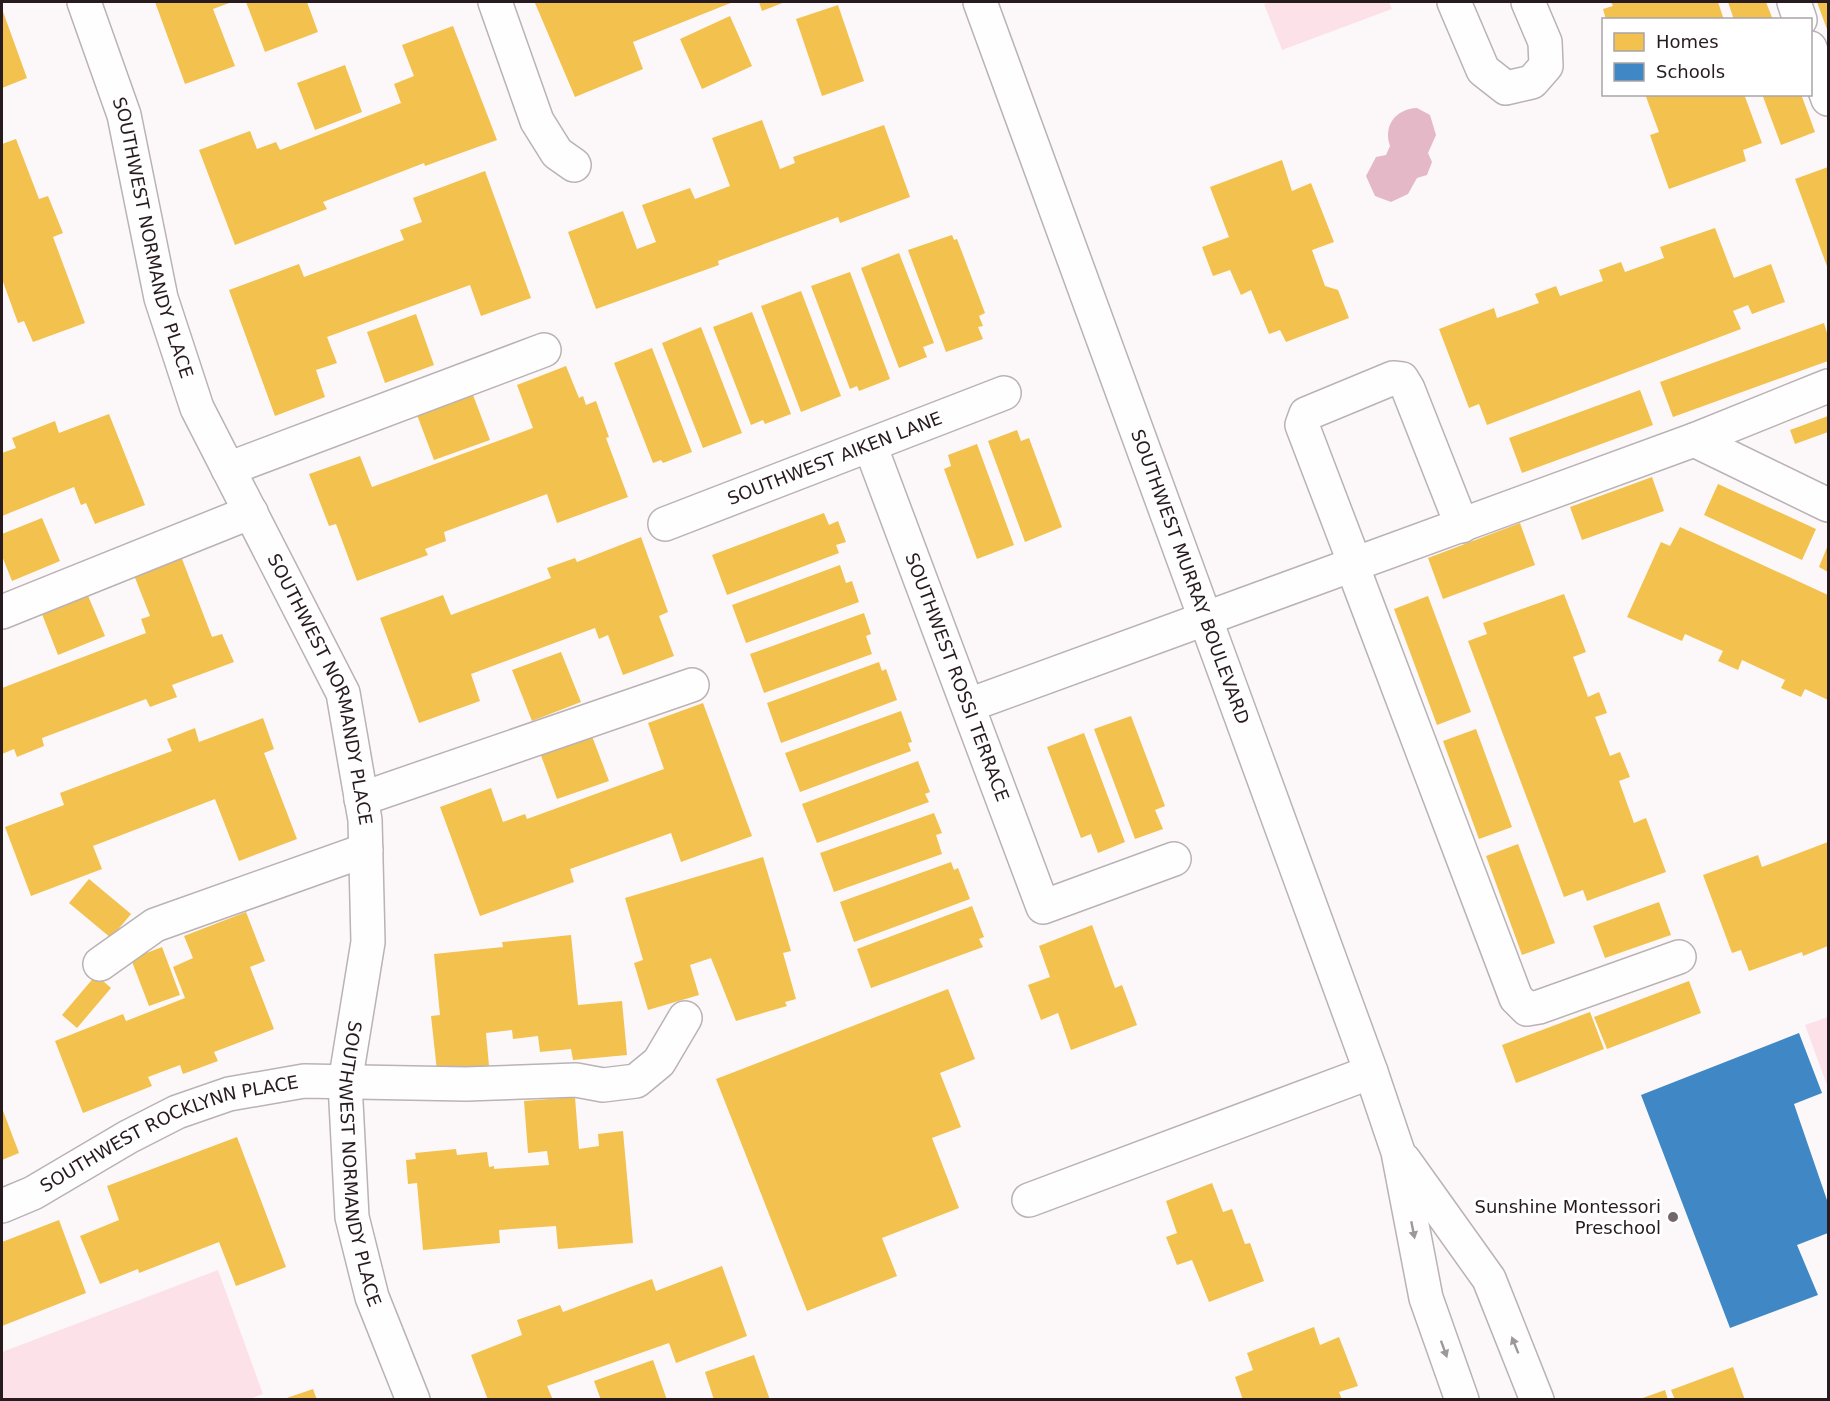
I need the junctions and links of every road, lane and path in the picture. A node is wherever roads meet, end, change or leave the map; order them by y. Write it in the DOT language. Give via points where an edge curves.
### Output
graph roads {
  1 [pos="84,2"];
  2 [pos="495,2"];
  3 [pos="980,2"];
  4 [pos="1454,2"];
  5 [pos="1528,2"];
  6 [pos="1794,2"];
  7 [pos="1799,18"];
  8 [pos="1812,54"];
  9 [pos="1828,99"];
  10 [pos="574,165"];
  11 [pos="544,350"];
  12 [pos="1828,386"];
  13 [pos="1004,393"];
  14 [pos="1694,440"];
  15 [pos="870,445"];
  16 [pos="228,469"];
  17 [pos="1828,505"];
  18 [pos="251,512"];
  19 [pos="665,524"];
  20 [pos="1462,526"];
  21 [pos="1354,565"];
  22 [pos="2,612"];
  23 [pos="1205,618"];
  24 [pos="692,685"];
  25 [pos="969,705"];
  26 [pos="362,799"];
  27 [pos="366,850"];
  28 [pos="1173,859"];
  29 [pos="1679,957"];
  30 [pos="100,964"];
  31 [pos="685,1018"];
  32 [pos="1371,1072"];
  33 [pos="345,1083"];
  34 [pos="1398,1152"];
  35 [pos="1029,1200"];
  36 [pos="2,1206"];
  37 [pos="413,1400"];
  38 [pos="1462,1400"];
  39 [pos="1537,1400"];
  1 -- 16 [label="street, SOUTHWEST NORMANDY PLACE" via="124,115 161,298 197,408"];
  2 -- 10 [label="street" via="537,122 557,153"];
  3 -- 23 [label="street, SOUTHWEST MURRAY BOULEVARD"];
  4 -- 5 [label="street" via="1483,70 1506,88 1532,82 1545,66 1545,42"];
  6 -- 7 [label="street"];
  8 -- 9 [label="street"];
  11 -- 16 [label="street"];
  12 -- 14 [label="street"];
  13 -- 15 [label="street, SOUTHWEST AIKEN LANE"];
  14 -- 17 [label="street"];
  14 -- 20 [label="street"];
  15 -- 19 [label="street, SOUTHWEST AIKEN LANE"];
  15 -- 25 [label="street, SOUTHWEST ROSSI TERRACE"];
  16 -- 18 [label="street, SOUTHWEST NORMANDY PLACE"];
  18 -- 22 [label="street"];
  18 -- 26 [label="street, SOUTHWEST NORMANDY PLACE" via="343,693"];
  20 -- 21 [label="street"];
  20 -- 21 [label="street" via="1408,389 1402,379 1393,378 1306,414 1302,425"];
  21 -- 23 [label="street"];
  21 -- 29 [label="street" via="1516,998 1527,1009 1539,1007"];
  23 -- 25 [label="street"];
  23 -- 32 [label="street, SOUTHWEST MURRAY BOULEVARD"];
  24 -- 26 [label="street"];
  25 -- 28 [label="street, SOUTHWEST ROSSI TERRACE" via="1043,907"];
  26 -- 27 [label="street, SOUTHWEST NORMANDY PLACE"];
  27 -- 30 [label="street" via="155,925"];
  27 -- 33 [label="street, SOUTHWEST NORMANDY PLACE" via="368,942"];
  31 -- 33 [label="street, SOUTHWEST ROCKLYNN PLACE" via="659,1062 636,1081 603,1085 576,1080"];
  32 -- 34 [label="street, SOUTHWEST MURRAY BOULEVARD"];
  32 -- 35 [label="street"];
  33 -- 36 [label="street, SOUTHWEST ROCKLYNN PLACE" via="304,1081 229,1094 177,1112 33,1193"];
  33 -- 37 [label="street, SOUTHWEST NORMANDY PLACE" via="354,1226 372,1297"];
  34 -- 38 [label="street, SOUTHWEST MURRAY BOULEVARD, one-way" via="1426,1298"];
  39 -- 34 [label="street, SOUTHWEST MURRAY BOULEVARD, one-way" via="1489,1280"];
}
